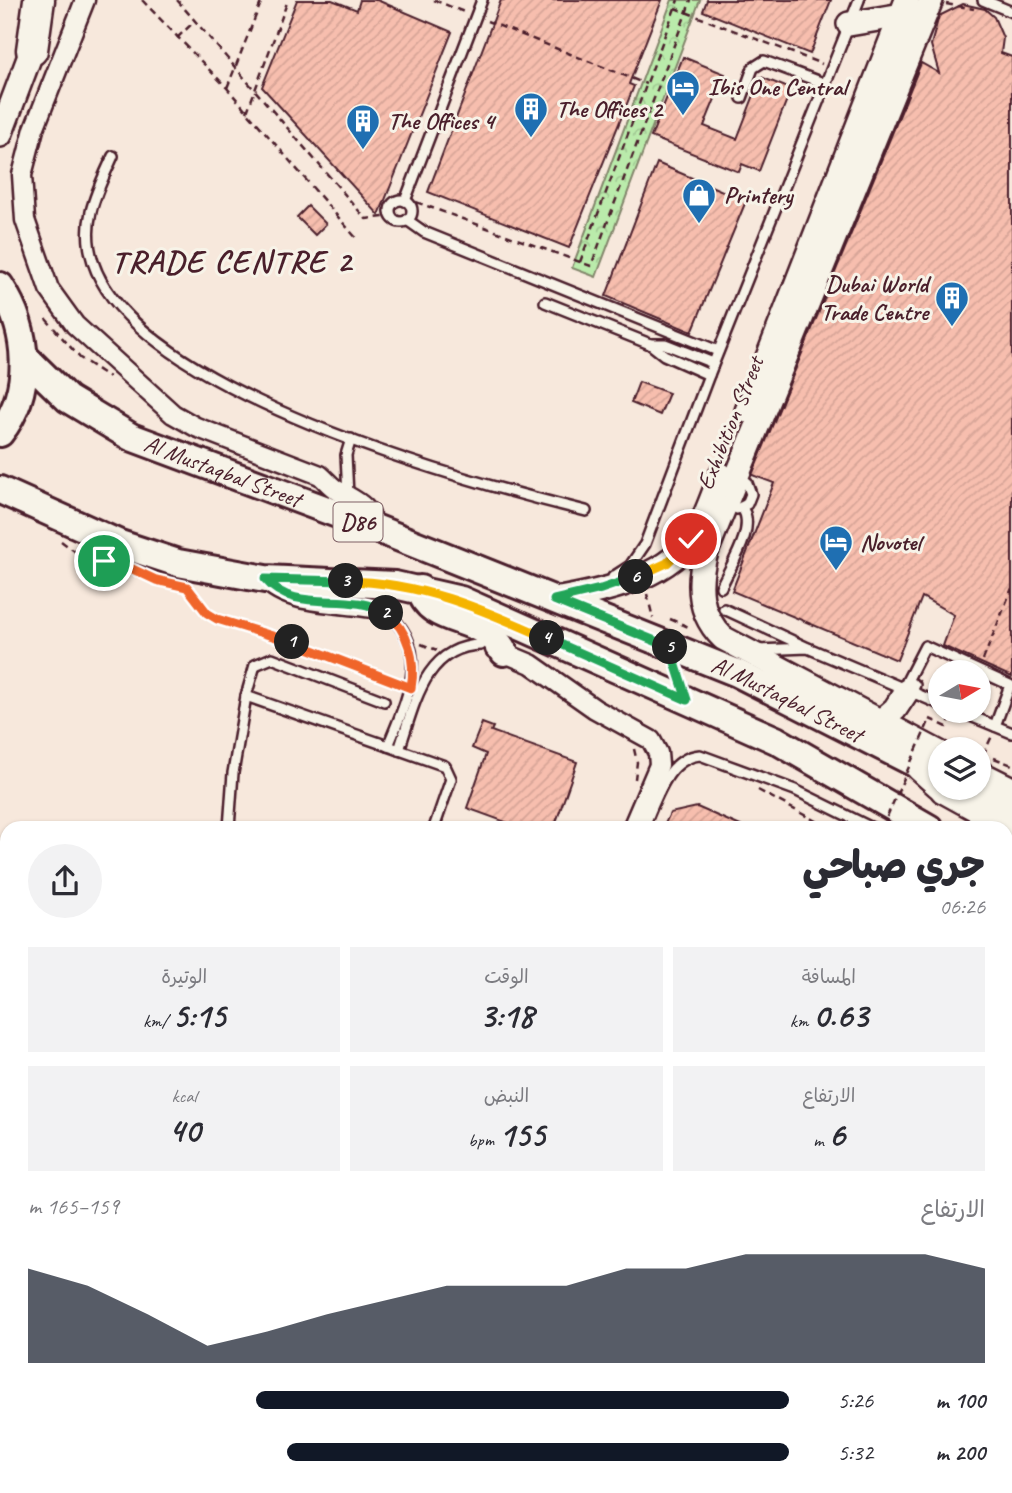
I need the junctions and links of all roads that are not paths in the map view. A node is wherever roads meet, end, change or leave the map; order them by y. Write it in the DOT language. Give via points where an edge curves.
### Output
graph roads {
  1 [pos="39,0"];
  2 [pos="52,0"];
  3 [pos="85,0"];
  4 [pos="482,0"];
  5 [pos="859,0"];
  6 [pos="930,0"];
  7 [pos="983,0"];
  8 [pos="904,8"];
  9 [pos="1012,12"];
  10 [pos="849,24"];
  11 [pos="912,39"];
  12 [pos="32,50"];
  13 [pos="826,84"];
  14 [pos="743,98"];
  15 [pos="0,135"];
  16 [pos="113,156"];
  17 [pos="406,200"];
  18 [pos="407,220"];
  19 [pos="0,286"];
  20 [pos="545,302"];
  21 [pos="650,344"];
  22 [pos="718,351"];
  23 [pos="24,356"];
  24 [pos="713,363"];
  25 [pos="709,375"];
  26 [pos="0,433"];
  27 [pos="351,439"];
  28 [pos="0,490"];
  29 [pos="348,495"];
  30 [pos="734,507"];
  31 [pos="586,511"];
  32 [pos="375,528"];
  33 [pos="265,579"];
  34 [pos="721,587"];
  35 [pos="420,589"];
  36 [pos="546,597"];
  37 [pos="724,609"];
  38 [pos="383,610"];
  39 [pos="492,648"];
  40 [pos="672,648"];
  41 [pos="808,648"];
  42 [pos="744,650"];
  43 [pos="909,692"];
  44 [pos="246,696"];
  45 [pos="928,699"];
  46 [pos="687,700"];
  47 [pos="384,701"];
  48 [pos="843,704"];
  49 [pos="984,723"];
  50 [pos="995,726"];
  51 [pos="870,730"];
  52 [pos="1012,733"];
  53 [pos="388,746"];
  54 [pos="399,750"];
  55 [pos="928,766"];
  56 [pos="991,771"];
  57 [pos="1012,789"];
  58 [pos="991,798"];
  59 [pos="967,800"];
  60 [pos="1012,807"];
  61 [pos="230,821"];
  62 [pos="436,821"];
  63 [pos="635,821"];
  64 [pos="646,821"];
  65 [pos="858,821"];
  66 [pos="917,821"];
  67 [pos="1005,821"];
  1 -- 12 [label="highway"];
  2 -- 12 [label="street"];
  3 -- 29 [label="street" via="34,129 22,175 25,220 49,289 85,335 173,414 316,473"];
  4 -- 17 [label="lane"];
  5 -- 10 [label="lane"];
  6 -- 11 [label="street, Exhibition Street"];
  7 -- 9 [label="lane"];
  8 -- 10 [label="street"];
  8 -- 11 [label="street, Exhibition Street"];
  10 -- 13 [label="lane"];
  11 -- 30 [label="street, Exhibition Street" via="892,102 766,419 737,478"];
  11 -- 36 [label="street, Exhibition Street" via="691,539 676,556 637,576 601,589"];
  12 -- 15 [label="street"];
  13 -- 14 [label="lane" via="764,61 754,68"];
  13 -- 22 [label="lane"];
  16 -- 27 [label="lane" via="91,203 88,231 92,260 114,300 168,348 216,379"];
  17 -- 18 [label="lane" via="412,212"];
  17 -- 18 [label="lane" via="393,203 391,216 400,222"];
  18 -- 22 [label="lane" via="424,232"];
  19 -- 23 [label="main road" via="19,324"];
  20 -- 21 [label="lane"];
  21 -- 24 [label="lane" via="665,344"];
  21 -- 25 [label="lane"];
  22 -- 24 [label="lane"];
  23 -- 26 [label="main road" via="16,405"];
  23 -- 32 [label="main road, Al Mustaqbal Street / D86" via="68,399 111,427"];
  24 -- 25 [label="lane"];
  25 -- 36 [label="lane" via="636,560 615,576"];
  27 -- 29 [label="lane" via="346,455"];
  27 -- 31 [label="lane" via="470,480"];
  28 -- 33 [label="main road, Al Mustaqbal Street" via="149,554"];
  29 -- 32 [label="street" via="366,508"];
  30 -- 34 [label="lane" via="748,517 747,529"];
  30 -- 42 [label="street, Exhibition Street" via="703,564 701,596 710,624"];
  32 -- 36 [label="main road, Al Mustaqbal Street / D86"];
  33 -- 35 [label="main road, Al Mustaqbal Street" via="372,582"];
  33 -- 38 [label="street" via="293,598"];
  35 -- 39 [label="main road" via="435,611 484,628"];
  35 -- 46 [label="main road, Al Mustaqbal Street" via="477,607"];
  36 -- 40 [label="main road, Al Mustaqbal Street"];
  37 -- 41 [label="lane"];
  38 -- 53 [label="lane" via="408,640 413,675"];
  39 -- 54 [label="lane" via="456,650 433,667 422,684"];
  39 -- 63 [label="street" via="531,664 595,709 651,740 659,765"];
  40 -- 46 [label="main road"];
  40 -- 51 [label="main road, Al Mustaqbal Street"];
  41 -- 42 [label="lane"];
  41 -- 43 [label="lane"];
  42 -- 48 [label="street, Exhibition Street"];
  43 -- 45 [label="lane"];
  43 -- 50 [label="lane" via="916,685 907,681 925,646 1010,685"];
  43 -- 51 [label="street"];
  44 -- 47 [label="lane" via="255,665 272,658"];
  44 -- 53 [label="lane"];
  44 -- 61 [label="lane"];
  46 -- 66 [label="main road, Al Mustaqbal Street" via="776,740"];
  48 -- 51 [label="main road" via="856,722"];
  49 -- 50 [label="lane"];
  50 -- 52 [label="lane"];
  51 -- 55 [label="main road, Al Mustaqbal Street"];
  53 -- 54 [label="lane"];
  54 -- 62 [label="lane" via="450,771"];
  56 -- 57 [label="street"];
  58 -- 60 [label="main road"];
  59 -- 67 [label="highway"];
  64 -- 65 [label="lane" via="674,766 700,755 795,790"];
}
